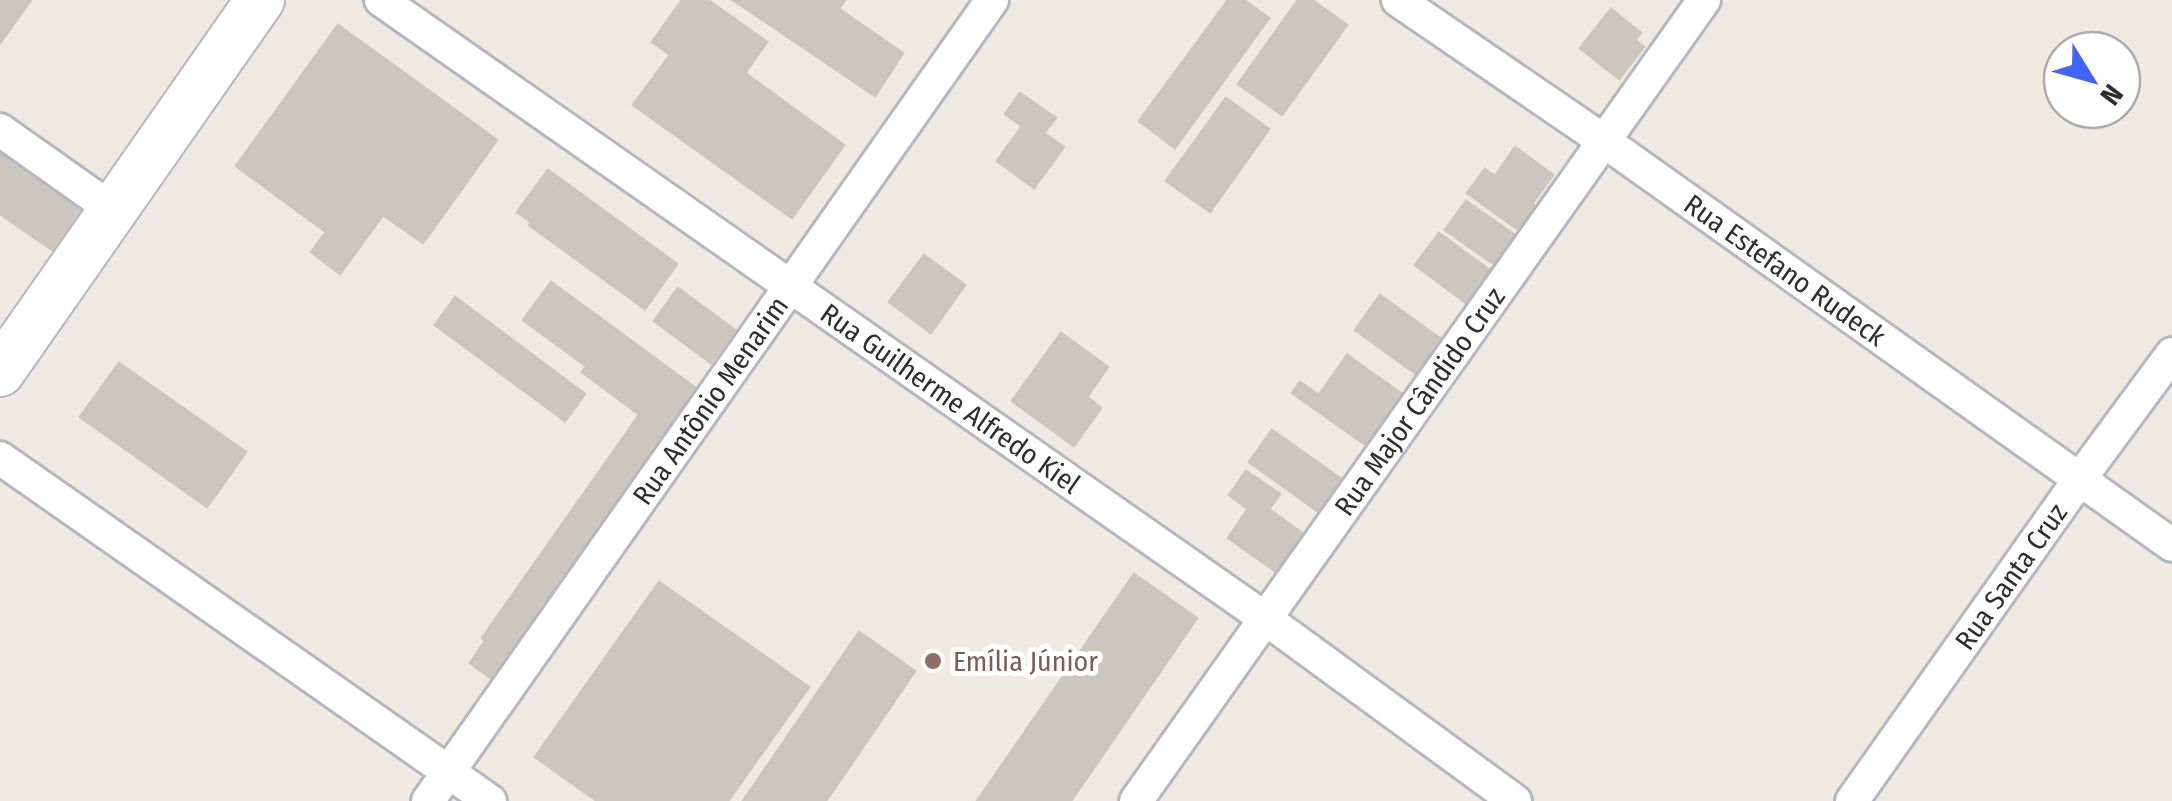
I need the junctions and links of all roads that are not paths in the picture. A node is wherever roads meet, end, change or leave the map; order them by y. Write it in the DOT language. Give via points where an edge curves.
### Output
graph roads {
  1 [pos="260,0"];
  2 [pos="381,0"];
  3 [pos="992,0"];
  4 [pos="1398,0"];
  5 [pos="1704,0"];
  6 [pos="0,130"];
  7 [pos="1604,142"];
  8 [pos="113,210"];
  9 [pos="790,286"];
  10 [pos="2172,354"];
  11 [pos="0,372"];
  12 [pos="0,458"];
  13 [pos="2078,480"];
  14 [pos="2172,545"];
  15 [pos="1266,619"];
  16 [pos="448,772"];
  17 [pos="428,801"];
  18 [pos="490,801"];
  19 [pos="1136,801"];
  20 [pos="1515,801"];
  21 [pos="1852,801"];
  1 -- 8 [label="main road"];
  2 -- 9 [label="street, Rua Guilherme Alfredo Kiel"];
  3 -- 9 [label="street, Rua Antônio Menarim"];
  4 -- 7 [label="street, Rua Estefano Rudeck"];
  5 -- 7 [label="street, Rua Major Cândido Cruz"];
  6 -- 8 [label="street"];
  7 -- 13 [label="street, Rua Estefano Rudeck"];
  7 -- 15 [label="street, Rua Major Cândido Cruz"];
  8 -- 11 [label="main road"];
  9 -- 15 [label="street, Rua Guilherme Alfredo Kiel"];
  9 -- 16 [label="street, Rua Antônio Menarim"];
  10 -- 13 [label="street, Rua Santa Cruz"];
  12 -- 16 [label="street"];
  13 -- 14 [label="street, Rua Estefano Rudeck"];
  13 -- 21 [label="street, Rua Santa Cruz"];
  15 -- 19 [label="street, Rua Major Cândido Cruz"];
  15 -- 20 [label="street, Rua Guilherme Alfredo Kiel"];
  16 -- 17 [label="street, Rua Antônio Menarim"];
  16 -- 18 [label="street"];
}
